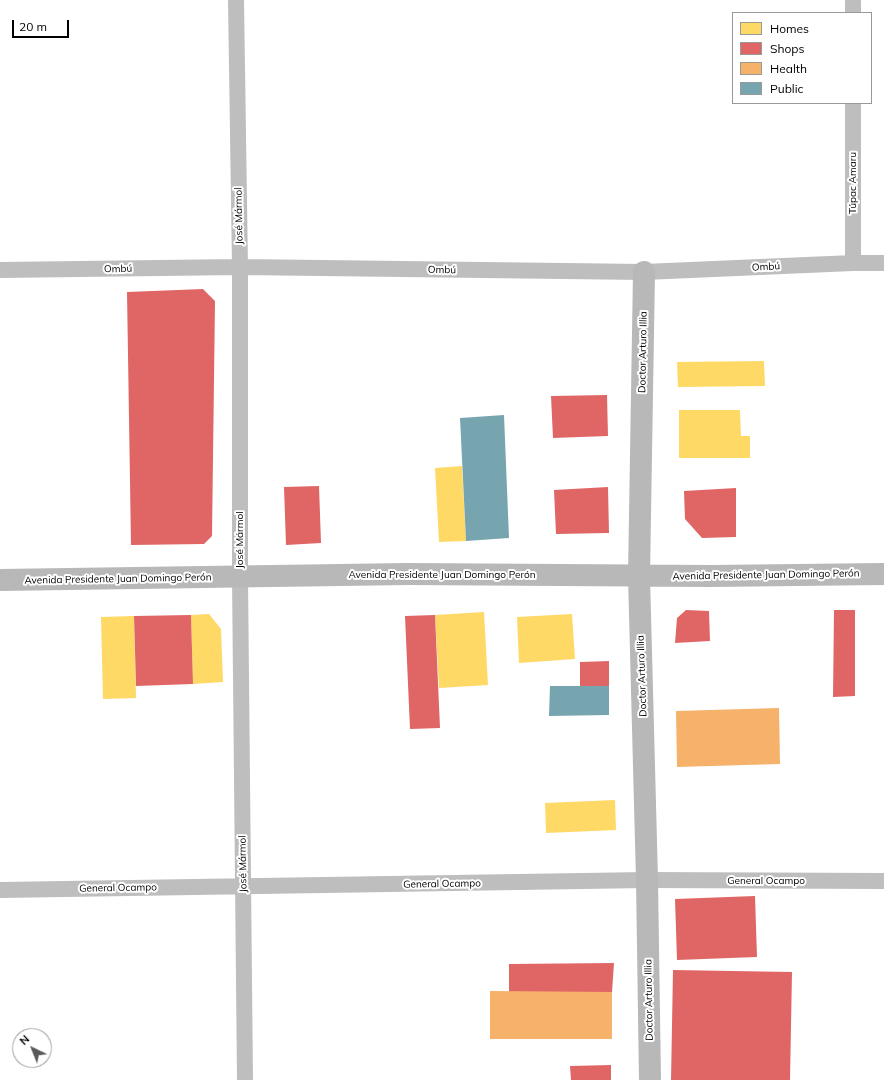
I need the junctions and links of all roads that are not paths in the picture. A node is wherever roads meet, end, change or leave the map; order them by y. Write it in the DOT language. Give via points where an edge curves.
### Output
graph roads {
  1 [pos="236,0"];
  2 [pos="853,0"];
  3 [pos="853,12"];
  4 [pos="853,104"];
  5 [pos="853,263"];
  6 [pos="884,263"];
  7 [pos="240,267"];
  8 [pos="0,270"];
  9 [pos="644,272"];
  10 [pos="884,574"];
  11 [pos="639,576"];
  12 [pos="240,577"];
  13 [pos="0,580"];
  14 [pos="647,880"];
  15 [pos="884,881"];
  16 [pos="243,887"];
  17 [pos="0,890"];
  18 [pos="245,1080"];
  19 [pos="650,1080"];
  1 -- 7 [label="street, José Mármol"];
  2 -- 3 [label="street"];
  4 -- 5 [label="street, Túpac Amaru"];
  5 -- 6 [label="street, Ombú"];
  5 -- 9 [label="street, Ombú"];
  7 -- 8 [label="street, Ombú"];
  7 -- 9 [label="street, Ombú"];
  7 -- 12 [label="street, José Mármol"];
  9 -- 11 [label="main road, Doctor Arturo Illia"];
  10 -- 11 [label="main road, Avenida Presidente Juan Domingo Perón"];
  11 -- 12 [label="main road, Avenida Presidente Juan Domingo Perón" via="408,574"];
  11 -- 14 [label="main road, Doctor Arturo Illia"];
  12 -- 13 [label="main road, Avenida Presidente Juan Domingo Perón"];
  12 -- 16 [label="street, José Mármol"];
  14 -- 15 [label="street, General Ocampo"];
  14 -- 16 [label="street, General Ocampo"];
  14 -- 19 [label="main road, Doctor Arturo Illia"];
  16 -- 17 [label="street, General Ocampo"];
  16 -- 18 [label="street, José Mármol"];
}
